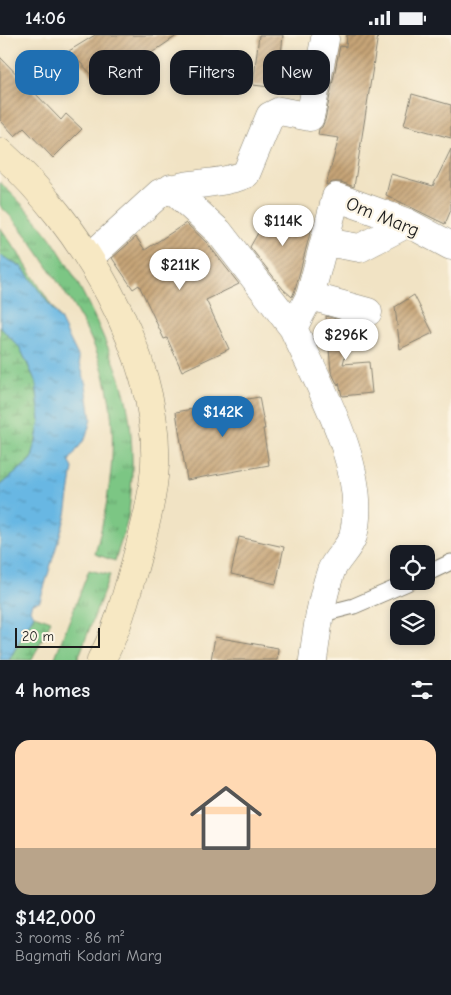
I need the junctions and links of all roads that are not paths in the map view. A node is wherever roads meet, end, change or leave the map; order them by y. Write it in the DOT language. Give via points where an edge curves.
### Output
graph roads {
  1 [pos="325,39"];
  2 [pos="0,152"];
  3 [pos="171,188"];
  4 [pos="408,223"];
  5 [pos="325,242"];
  6 [pos="451,246"];
  7 [pos="89,258"];
  8 [pos="310,296"];
  9 [pos="368,312"];
  10 [pos="293,328"];
  11 [pos="451,562"];
  12 [pos="435,570"];
  13 [pos="391,590"];
  14 [pos="319,615"];
  15 [pos="101,660"];
  16 [pos="313,660"];
  1 -- 3 [label="street" via="310,117 280,111 270,116 246,175"];
  2 -- 7 [label="main road" via="39,192"];
  3 -- 7 [label="street" via="160,193"];
  3 -- 10 [label="street" via="219,232"];
  4 -- 5 [label="street" via="360,248"];
  4 -- 5 [label="street, Om Marg" via="336,197"];
  4 -- 6 [label="street, Om Marg"];
  5 -- 8 [label="street, Om Marg"];
  7 -- 15 [label="main road" via="112,297 144,379 152,417 155,464 141,542 111,643"];
  8 -- 9 [label="street"];
  8 -- 10 [label="street, Om Marg"];
  10 -- 14 [label="street" via="341,437 356,498 357,515 352,538 332,569"];
  11 -- 12 [label="lane"];
  13 -- 14 [label="lane" via="354,606"];
  14 -- 16 [label="street"];
}
